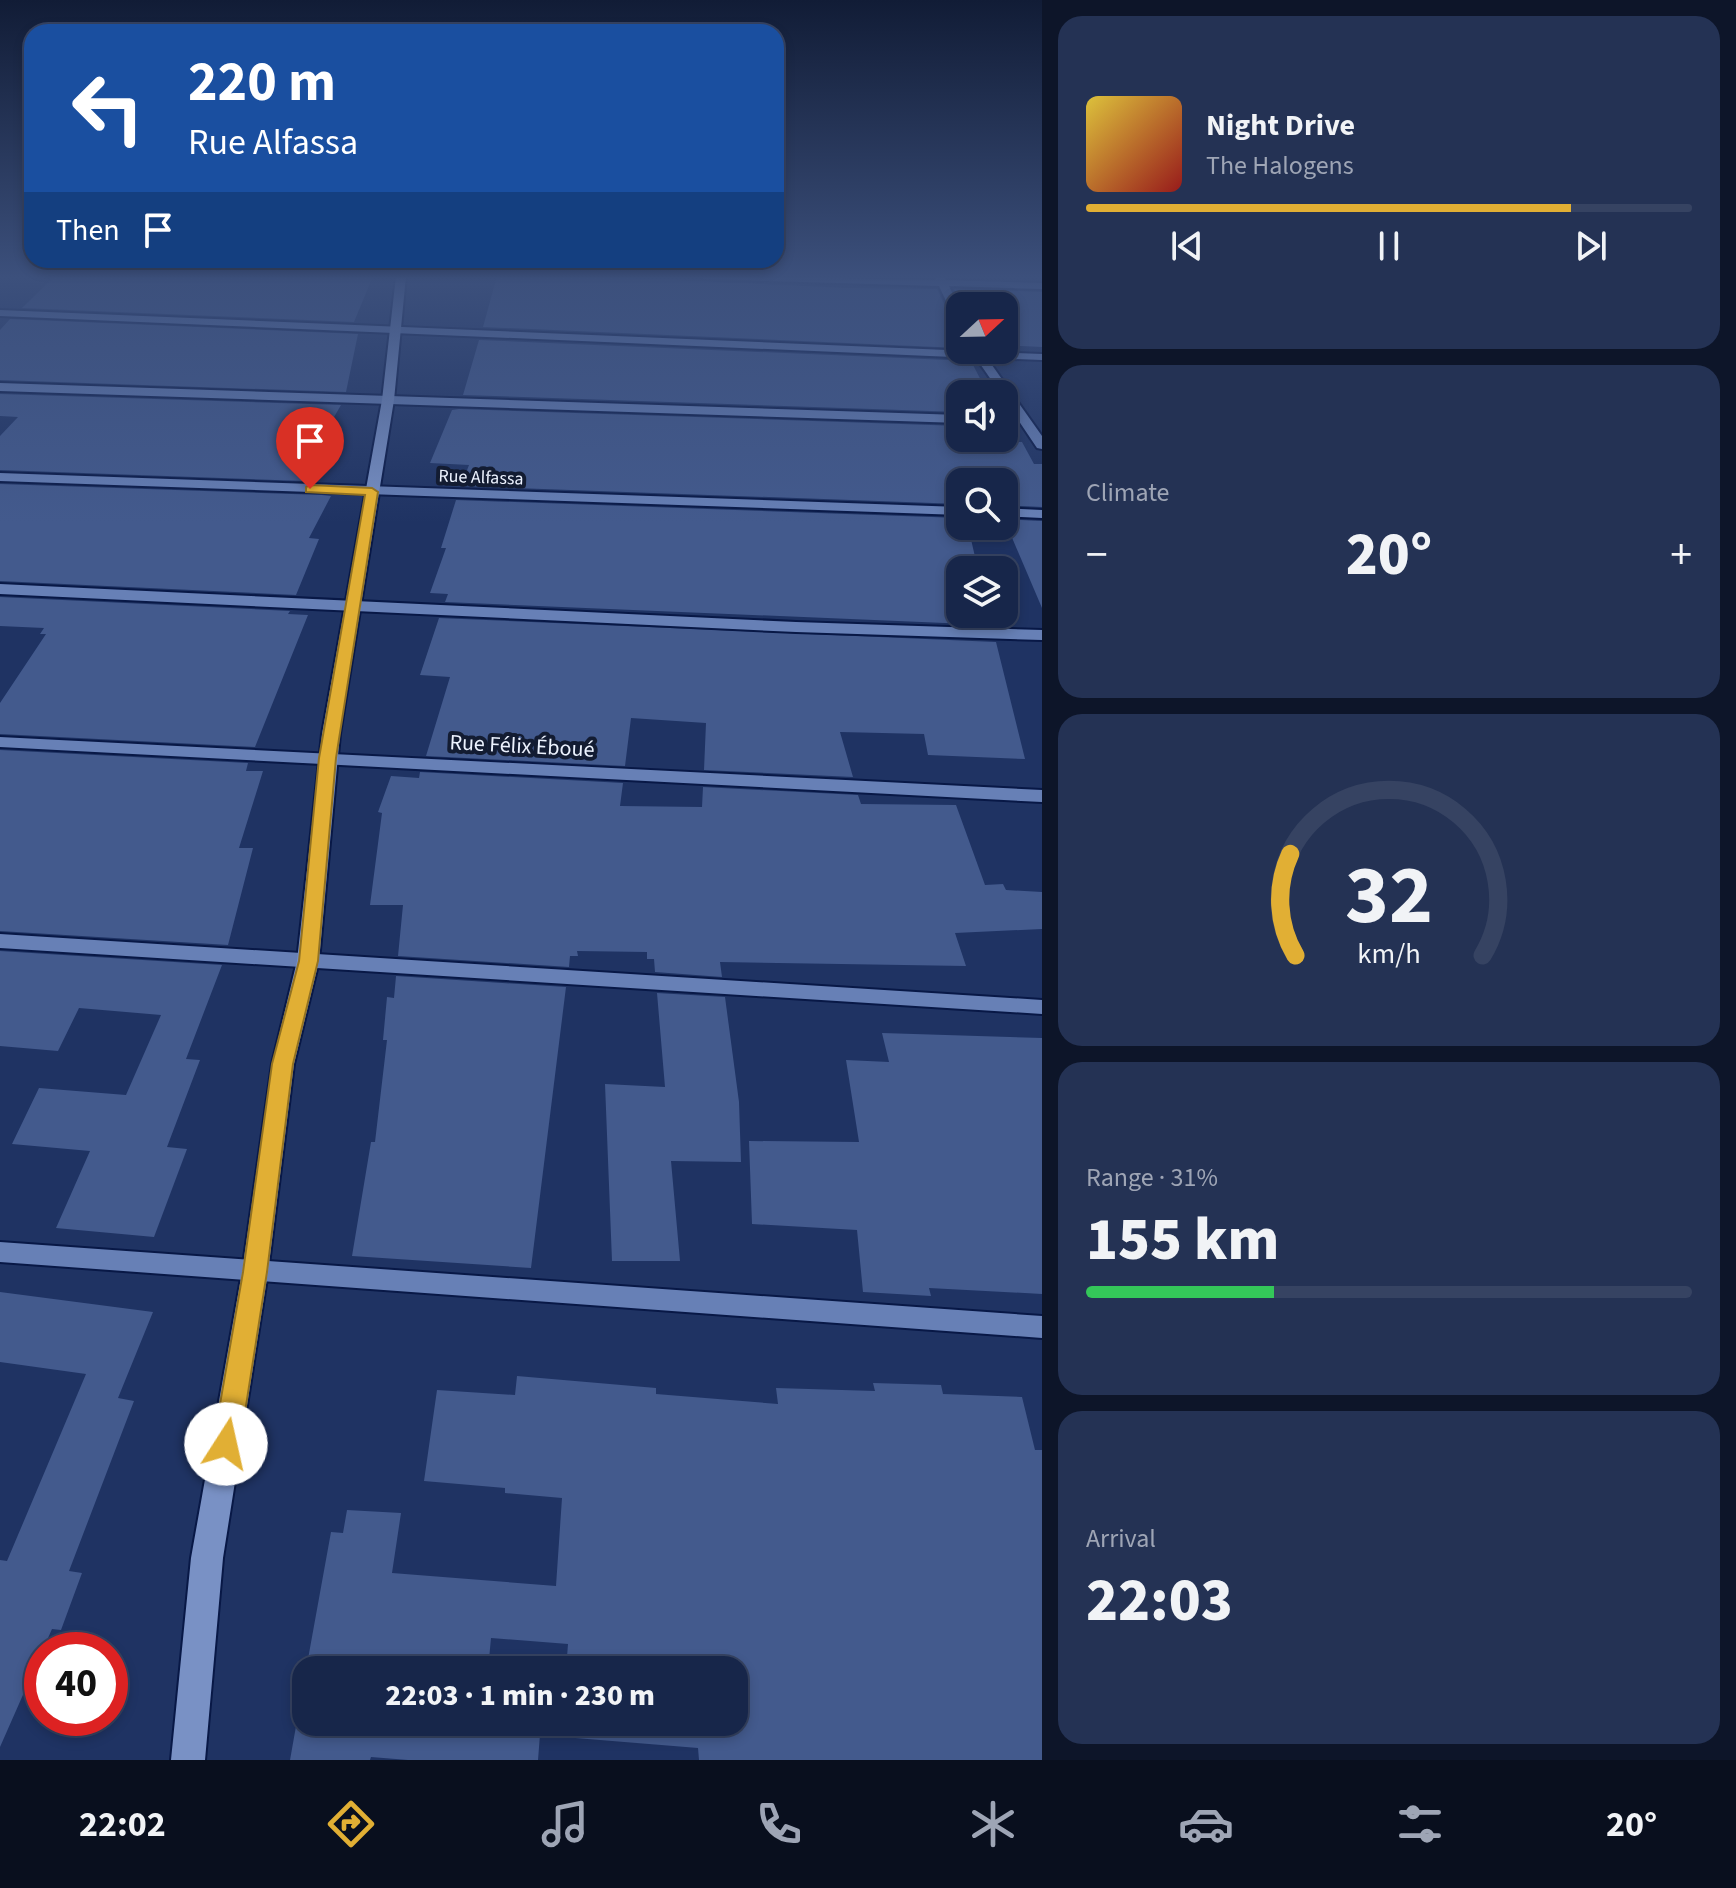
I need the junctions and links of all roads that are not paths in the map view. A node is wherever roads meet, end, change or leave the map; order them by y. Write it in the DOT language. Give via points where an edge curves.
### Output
graph roads {
  1 [pos="393,358"];
  2 [pos="986,364"];
  3 [pos="0,387"];
  4 [pos="388,400"];
  5 [pos="946,419"];
  6 [pos="1018,422"];
  7 [pos="1027,422"];
  8 [pos="1042,445"];
  9 [pos="0,477"];
  10 [pos="372,492"];
  11 [pos="946,511"];
  12 [pos="1018,513"];
  13 [pos="1042,514"];
  14 [pos="0,589"];
  15 [pos="355,606"];
  16 [pos="1042,635"];
  17 [pos="0,742"];
  18 [pos="327,758"];
  19 [pos="1042,796"];
  20 [pos="0,941"];
  21 [pos="308,961"];
  22 [pos="1042,1007"];
  23 [pos="0,1252"];
  24 [pos="255,1272"];
  25 [pos="1042,1327"];
  26 [pos="188,1760"];
  1 -- 4 [label="street"];
  2 -- 7 [label="street"];
  3 -- 4 [label="street"];
  4 -- 5 [label="street"];
  4 -- 10 [label="street"];
  6 -- 7 [label="street"];
  7 -- 8 [label="street"];
  9 -- 10 [label="street, Rue Alfassa"];
  10 -- 11 [label="street, Rue Alfassa"];
  10 -- 15 [label="street"];
  12 -- 13 [label="street"];
  14 -- 15 [label="street"];
  15 -- 16 [label="street"];
  15 -- 18 [label="street"];
  17 -- 18 [label="street, Rue Félix Éboué"];
  18 -- 19 [label="street, Rue Félix Éboué"];
  18 -- 21 [label="street"];
  20 -- 21 [label="street"];
  21 -- 22 [label="street"];
  21 -- 24 [label="street" via="283,1064"];
  23 -- 24 [label="street"];
  24 -- 25 [label="street"];
  24 -- 26 [label="street" via="207,1558"];
}
